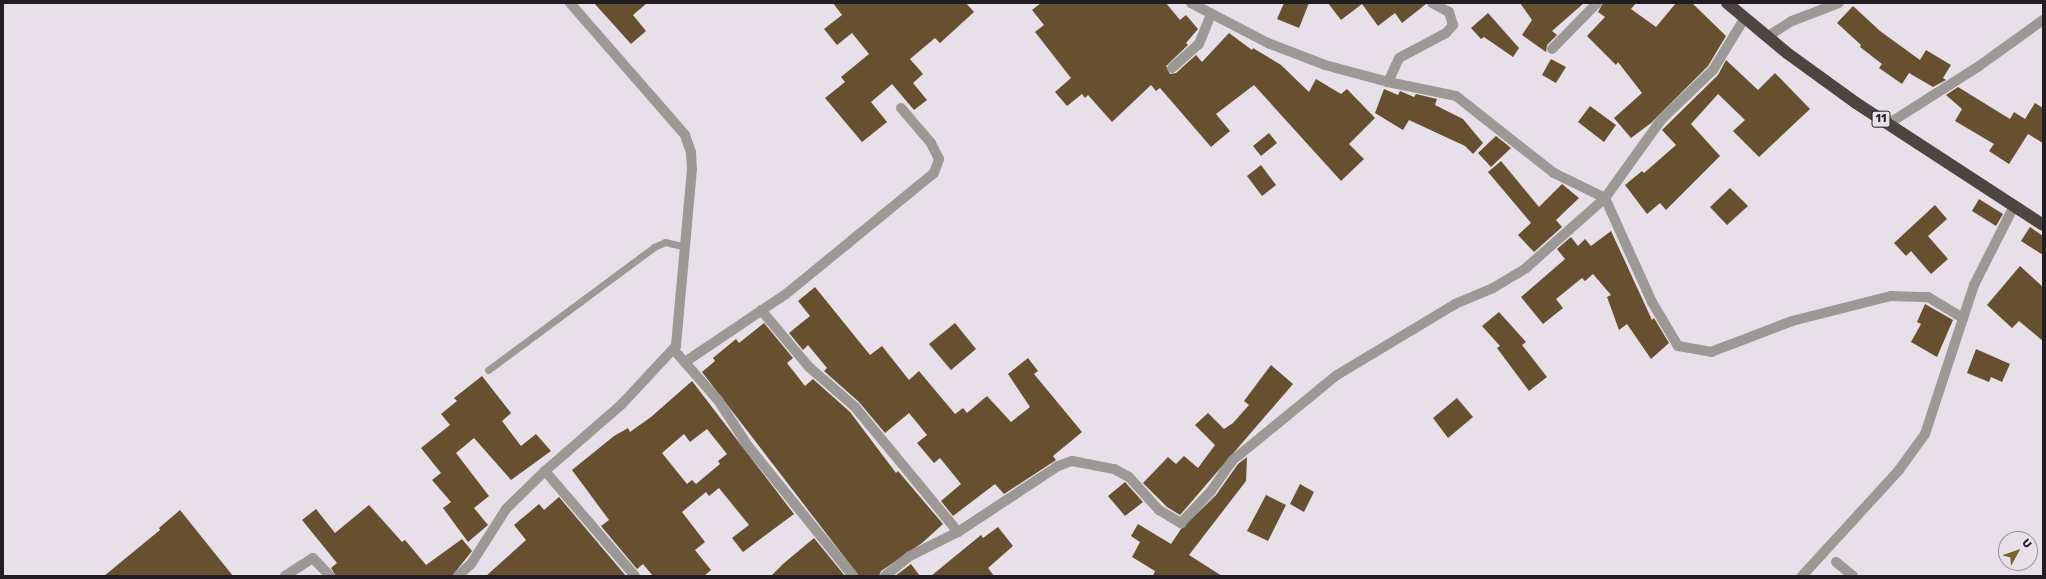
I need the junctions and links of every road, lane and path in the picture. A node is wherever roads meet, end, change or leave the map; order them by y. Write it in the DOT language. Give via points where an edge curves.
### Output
graph roads {
  1 [pos="570,3"];
  2 [pos="1191,3"];
  3 [pos="1432,3"];
  4 [pos="1597,3"];
  5 [pos="1727,3"];
  6 [pos="1839,3"];
  7 [pos="1211,14"];
  8 [pos="1744,19"];
  9 [pos="2043,20"];
  10 [pos="1767,37"];
  11 [pos="1552,49"];
  12 [pos="1172,68"];
  13 [pos="1388,82"];
  14 [pos="902,108"];
  15 [pos="1888,124"];
  16 [pos="1605,198"];
  17 [pos="2014,206"];
  18 [pos="2043,225"];
  19 [pos="683,246"];
  20 [pos="761,310"];
  21 [pos="1963,318"];
  22 [pos="674,350"];
  23 [pos="685,362"];
  24 [pos="488,370"];
  25 [pos="545,471"];
  26 [pos="958,532"];
  27 [pos="1836,562"];
  28 [pos="285,576"];
  29 [pos="330,576"];
  30 [pos="458,576"];
  31 [pos="635,576"];
  32 [pos="853,576"];
  33 [pos="885,576"];
  34 [pos="1802,576"];
  35 [pos="1854,576"];
  1 -- 19 [label="street" via="685,135 692,169"];
  2 -- 7 [label="street"];
  3 -- 13 [label="street" via="1449,12 1453,25 1446,34 1399,58"];
  4 -- 11 [label="street"];
  5 -- 8 [label="highway, 11"];
  6 -- 10 [label="street" via="1792,21"];
  7 -- 12 [label="street" via="1199,44"];
  7 -- 13 [label="street" via="1268,42 1318,62"];
  8 -- 10 [label="highway, 11"];
  8 -- 16 [label="street" via="1713,70 1661,120"];
  9 -- 15 [label="street" via="1980,66"];
  10 -- 15 [label="highway, 11"];
  13 -- 16 [label="street" via="1456,96 1554,173"];
  14 -- 20 [label="street" via="931,142 939,159 934,173"];
  15 -- 17 [label="highway, 11"];
  16 -- 21 [label="street" via="1652,302 1678,346 1711,352 1792,321 1891,296 1928,297"];
  16 -- 26 [label="street" via="1526,268 1493,288 1454,304 1337,375 1233,460 1211,491 1181,523 1159,510 1129,477 1114,469 1072,461 1058,466"];
  17 -- 18 [label="highway, 11"];
  17 -- 21 [label="street" via="1974,285"];
  19 -- 22 [label="street"];
  19 -- 24 [label="lane" via="665,242 654,247"];
  20 -- 23 [label="street"];
  20 -- 26 [label="street" via="809,367 855,407"];
  21 -- 34 [label="street" via="1925,434 1899,470"];
  22 -- 23 [label="street"];
  22 -- 25 [label="street" via="622,404"];
  23 -- 32 [label="street"];
  25 -- 30 [label="street" via="506,509 471,564"];
  25 -- 31 [label="street"];
  26 -- 33 [label="street" via="910,556"];
  27 -- 35 [label="street"];
  28 -- 29 [label="street" via="313,558"];
}
